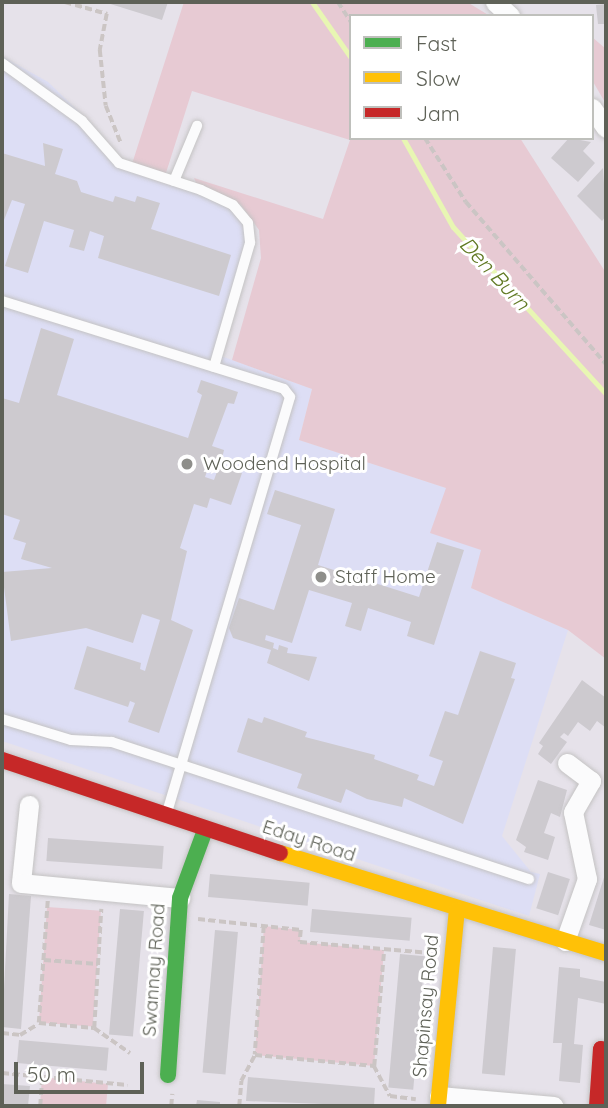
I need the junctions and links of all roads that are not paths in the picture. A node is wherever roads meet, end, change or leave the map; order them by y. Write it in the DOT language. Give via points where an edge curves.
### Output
graph roads {
  1 [pos="495,2"];
  2 [pos="508,14"];
  3 [pos="2,63"];
  4 [pos="594,111"];
  5 [pos="197,125"];
  6 [pos="606,128"];
  7 [pos="174,181"];
  8 [pos="2,301"];
  9 [pos="214,367"];
  10 [pos="2,719"];
  11 [pos="2,760"];
  12 [pos="567,763"];
  13 [pos="182,764"];
  14 [pos="29,805"];
  15 [pos="166,816"];
  16 [pos="205,830"];
  17 [pos="529,878"];
  18 [pos="180,908"];
  19 [pos="457,910"];
  20 [pos="565,941"];
  21 [pos="606,953"];
  22 [pos="606,1049"];
  23 [pos="167,1075"];
  24 [pos="439,1101"];
  25 [pos="554,1106"];
  26 [pos="597,1106"];
  1 -- 2 [label="street"];
  3 -- 7 [label="lane" via="36,83 82,121 119,163"];
  4 -- 6 [label="street"];
  5 -- 7 [label="lane"];
  7 -- 9 [label="lane" via="233,205 248,223 250,243"];
  8 -- 9 [label="lane"];
  9 -- 13 [label="lane" via="284,389 290,397"];
  10 -- 13 [label="lane" via="71,740 112,742"];
  11 -- 15 [label="street, Eday Road"];
  12 -- 20 [label="street" via="592,781 573,812 587,879"];
  13 -- 15 [label="lane"];
  13 -- 17 [label="lane"];
  14 -- 18 [label="street" via="22,883 102,891"];
  15 -- 16 [label="street, Eday Road"];
  16 -- 18 [label="street, Swannay Road"];
  16 -- 19 [label="street, Eday Road"];
  18 -- 23 [label="street, Swannay Road"];
  19 -- 20 [label="street, Eday Road"];
  19 -- 24 [label="street, Shapinsay Road"];
  20 -- 21 [label="street, Eday Road"];
  22 -- 26 [label="street" via="601,1049"];
  24 -- 25 [label="street"];
}
